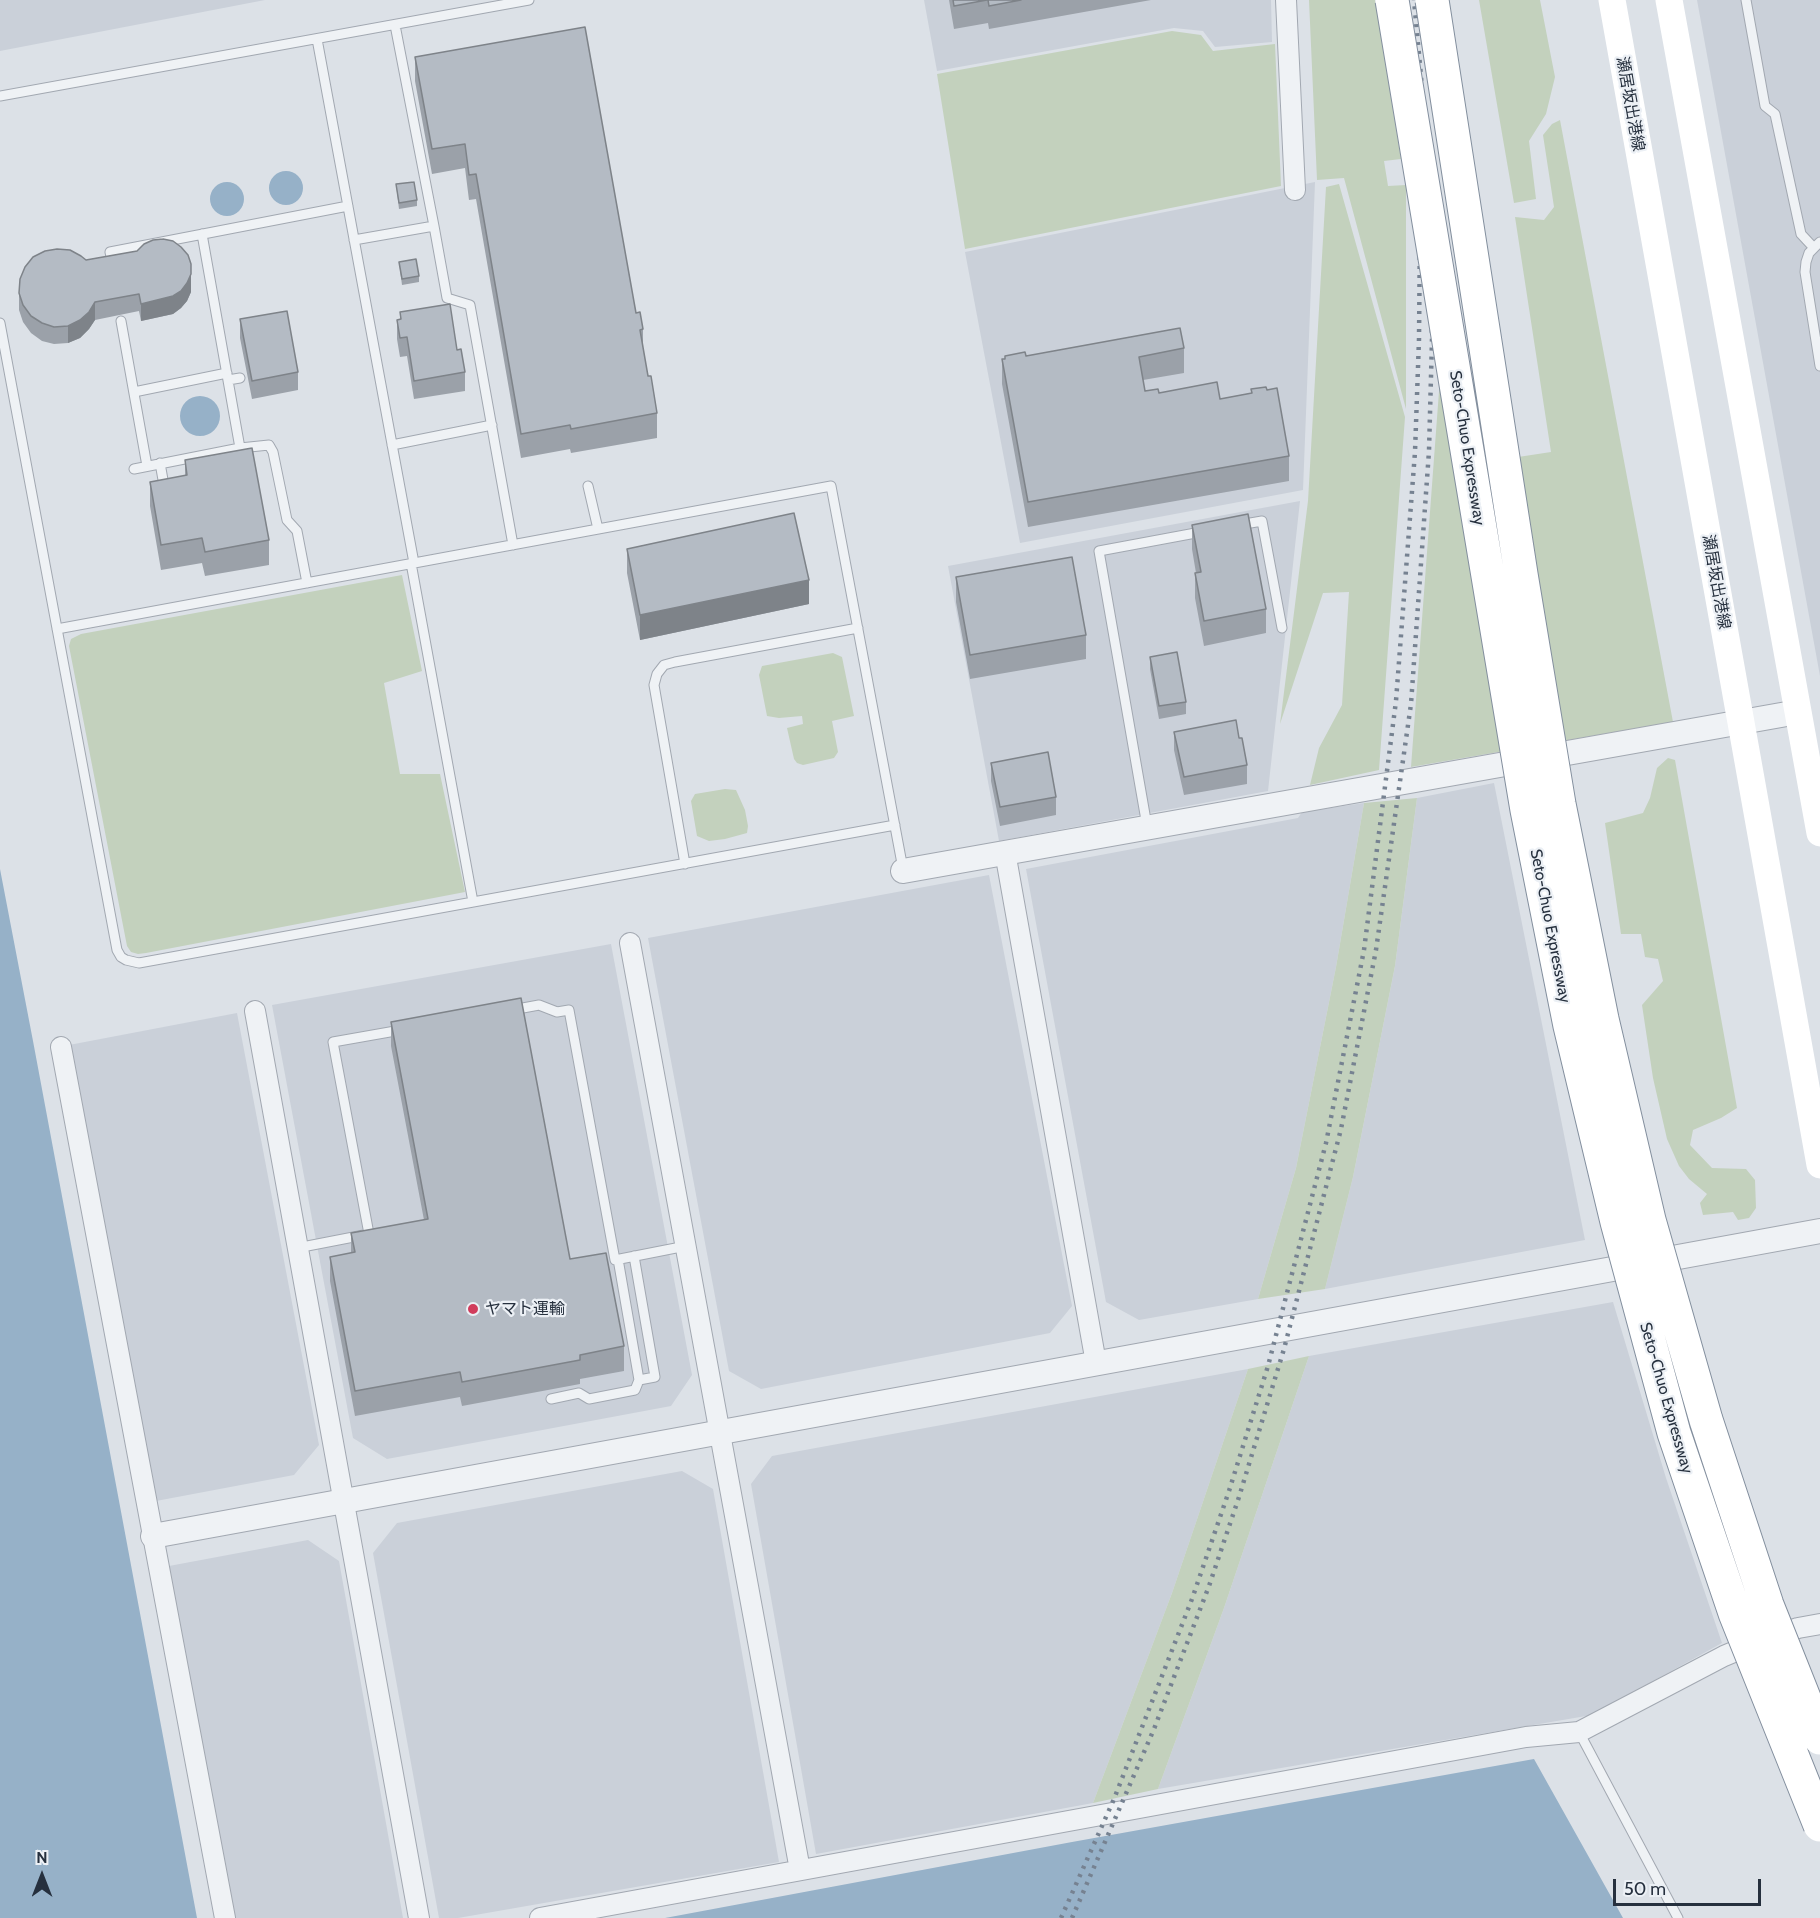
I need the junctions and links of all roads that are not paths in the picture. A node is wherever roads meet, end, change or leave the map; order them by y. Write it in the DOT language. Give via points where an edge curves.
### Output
graph roads {
  1 [pos="529,0"];
  2 [pos="1286,0"];
  3 [pos="1392,0"];
  4 [pos="1432,0"];
  5 [pos="1612,0"];
  6 [pos="1669,0"];
  7 [pos="1746,0"];
  8 [pos="395,25"];
  9 [pos="316,39"];
  10 [pos="0,96"];
  11 [pos="1295,190"];
  12 [pos="348,206"];
  13 [pos="434,226"];
  14 [pos="202,234"];
  15 [pos="354,240"];
  16 [pos="1817,245"];
  17 [pos="113,266"];
  18 [pos="121,321"];
  19 [pos="0,323"];
  20 [pos="1820,366"];
  21 [pos="227,377"];
  22 [pos="240,378"];
  23 [pos="134,392"];
  24 [pos="492,425"];
  25 [pos="392,445"];
  26 [pos="240,448"];
  27 [pos="160,463"];
  28 [pos="147,466"];
  29 [pos="134,469"];
  30 [pos="588,486"];
  31 [pos="165,494"];
  32 [pos="1227,527"];
  33 [pos="598,529"];
  34 [pos="1215,530"];
  35 [pos="513,545"];
  36 [pos="412,563"];
  37 [pos="307,583"];
  38 [pos="858,628"];
  39 [pos="1282,628"];
  40 [pos="57,629"];
  41 [pos="1798,712"];
  42 [pos="1741,722"];
  43 [pos="1819,822"];
  44 [pos="895,825"];
  45 [pos="1147,827"];
  46 [pos="1005,852"];
  47 [pos="685,864"];
  48 [pos="903,870"];
  49 [pos="473,902"];
  50 [pos="630,943"];
  51 [pos="255,1011"];
  52 [pos="504,1011"];
  53 [pos="413,1028"];
  54 [pos="61,1047"];
  55 [pos="1820,1165"];
  56 [pos="1820,1231"];
  57 [pos="686,1246"];
  58 [pos="297,1248"];
  59 [pos="634,1256"];
  60 [pos="618,1259"];
  61 [pos="1096,1363"];
  62 [pos="639,1380"];
  63 [pos="551,1398"];
  64 [pos="720,1432"];
  65 [pos="343,1501"];
  66 [pos="153,1536"];
  67 [pos="1820,1624"];
  68 [pos="1579,1732"];
  69 [pos="1820,1738"];
  70 [pos="1820,1825"];
  71 [pos="800,1870"];
  72 [pos="225,1918"];
  73 [pos="419,1918"];
  74 [pos="540,1918"];
  75 [pos="1678,1918"];
  1 -- 8 [label="lane"];
  2 -- 11 [label="street"];
  3 -- 70 [label="highway, Seto-Chuo Expressway, bridge" via="1527,810 1573,1037 1617,1222 1674,1433 1735,1613"];
  4 -- 69 [label="highway, Seto-Chuo Expressway, bridge" via="1559,804 1602,1019 1649,1220 1706,1420 1767,1605"];
  5 -- 42 [label="main road, 瀬居坂出港線"];
  6 -- 41 [label="main road"];
  7 -- 16 [label="lane" via="1765,106 1775,114 1801,234"];
  8 -- 9 [label="lane"];
  8 -- 13 [label="lane"];
  9 -- 10 [label="lane"];
  9 -- 12 [label="lane"];
  12 -- 14 [label="lane"];
  12 -- 15 [label="lane"];
  13 -- 15 [label="lane"];
  13 -- 24 [label="lane" via="447,298 470,305"];
  14 -- 17 [label="lane" via="110,252"];
  14 -- 21 [label="lane"];
  15 -- 25 [label="lane"];
  16 -- 20 [label="lane" via="1806,262 1805,281"];
  18 -- 23 [label="lane"];
  19 -- 40 [label="lane"];
  21 -- 22 [label="lane"];
  21 -- 23 [label="lane"];
  21 -- 26 [label="lane"];
  23 -- 28 [label="lane"];
  24 -- 25 [label="lane"];
  24 -- 35 [label="lane"];
  25 -- 36 [label="lane"];
  26 -- 27 [label="lane"];
  26 -- 37 [label="lane" via="269,445 273,452 287,520 297,531"];
  27 -- 28 [label="lane"];
  27 -- 31 [label="lane"];
  28 -- 29 [label="lane"];
  30 -- 33 [label="lane"];
  32 -- 39 [label="lane" via="1262,521"];
  33 -- 35 [label="lane"];
  33 -- 38 [label="lane" via="831,486"];
  34 -- 45 [label="lane" via="1100,551"];
  35 -- 36 [label="lane"];
  36 -- 37 [label="lane"];
  36 -- 49 [label="lane"];
  37 -- 40 [label="lane"];
  38 -- 44 [label="lane"];
  38 -- 47 [label="lane" via="675,662 664,665 657,674 654,685"];
  40 -- 49 [label="lane" via="121,957 140,963"];
  41 -- 42 [label="street"];
  41 -- 43 [label="main road"];
  42 -- 45 [label="street"];
  42 -- 55 [label="main road, 瀬居坂出港線"];
  44 -- 47 [label="lane"];
  44 -- 48 [label="lane"];
  45 -- 46 [label="street"];
  46 -- 48 [label="street"];
  46 -- 61 [label="street"];
  47 -- 49 [label="lane"];
  50 -- 57 [label="street"];
  51 -- 58 [label="street"];
  52 -- 60 [label="lane" via="539,1005 556,1012 569,1010 615,1260"];
  53 -- 58 [label="lane" via="333,1042 369,1234"];
  54 -- 66 [label="street"];
  56 -- 61 [label="street"];
  57 -- 59 [label="lane"];
  57 -- 64 [label="street"];
  58 -- 65 [label="street"];
  59 -- 60 [label="lane"];
  59 -- 62 [label="lane" via="655,1377"];
  60 -- 62 [label="lane"];
  61 -- 64 [label="street"];
  62 -- 63 [label="lane" via="635,1390 589,1398 579,1393"];
  64 -- 65 [label="street"];
  64 -- 71 [label="street"];
  65 -- 66 [label="street"];
  65 -- 73 [label="street"];
  66 -- 72 [label="street"];
  67 -- 68 [label="street" via="1798,1628 1724,1656"];
  68 -- 71 [label="street" via="1526,1737"];
  68 -- 75 [label="lane"];
  71 -- 74 [label="street"];
}
